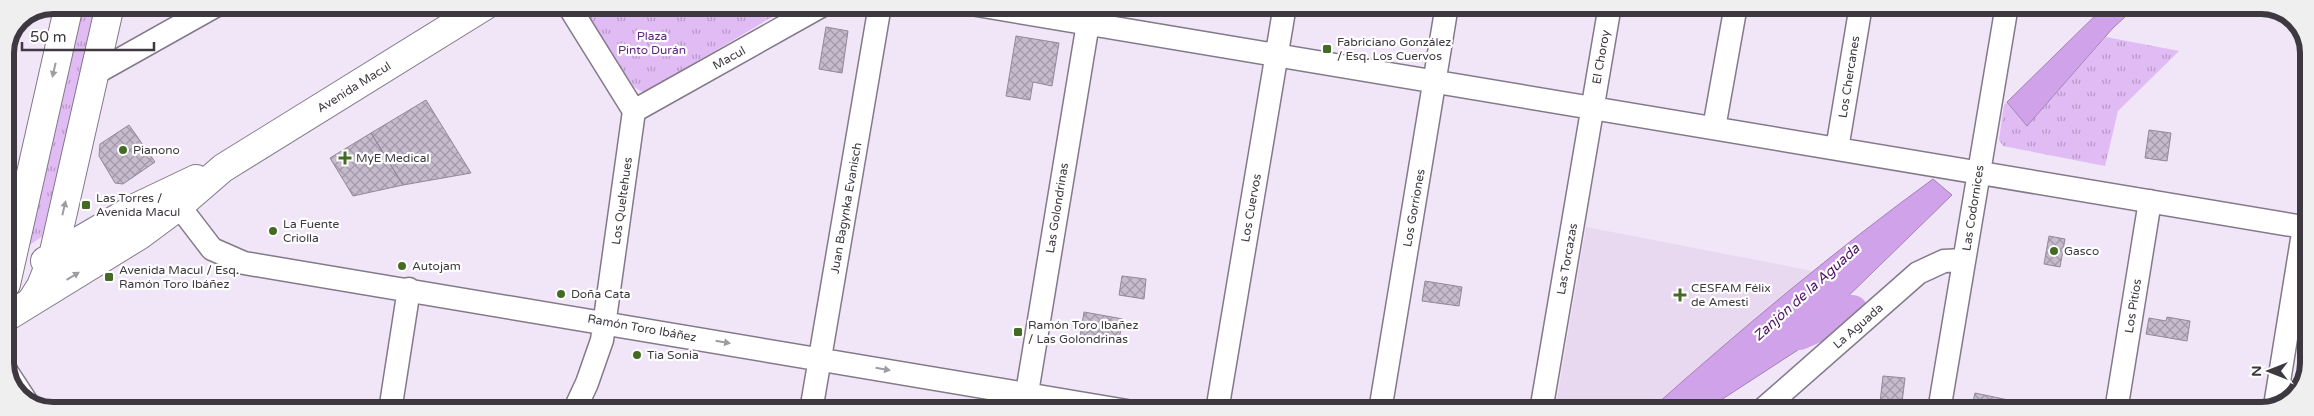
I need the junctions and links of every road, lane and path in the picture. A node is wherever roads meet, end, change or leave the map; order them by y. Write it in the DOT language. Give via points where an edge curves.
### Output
graph roads {
  1 [pos="67,14"];
  2 [pos="108,14"];
  3 [pos="201,14"];
  4 [pos="471,14"];
  5 [pos="574,14"];
  6 [pos="807,14"];
  7 [pos="878,14"];
  8 [pos="1090,14"];
  9 [pos="1284,14"];
  10 [pos="1445,14"];
  11 [pos="1608,14"];
  12 [pos="1734,14"];
  13 [pos="1860,14"];
  14 [pos="2005,14"];
  15 [pos="1277,55"];
  16 [pos="94,74"];
  17 [pos="1434,82"];
  18 [pos="1592,108"];
  19 [pos="634,111"];
  20 [pos="1714,128"];
  21 [pos="1837,149"];
  22 [pos="223,168"];
  23 [pos="1979,172"];
  24 [pos="2150,201"];
  25 [pos="179,206"];
  26 [pos="14,213"];
  27 [pos="2300,227"];
  28 [pos="54,256"];
  29 [pos="1964,260"];
  30 [pos="2300,262"];
  31 [pos="14,279"];
  32 [pos="409,289"];
  33 [pos="31,301"];
  34 [pos="14,312"];
  35 [pos="606,322"];
  36 [pos="820,359"];
  37 [pos="2276,399"];
  38 [pos="391,402"];
  39 [pos="578,402"];
  40 [pos="813,402"];
  41 [pos="1025,402"];
  42 [pos="1219,402"];
  43 [pos="1381,402"];
  44 [pos="1543,402"];
  45 [pos="1771,402"];
  46 [pos="1940,402"];
  47 [pos="2117,402"];
  1 -- 26 [label="main road, one-way"];
  2 -- 16 [label="main road"];
  3 -- 16 [label="street"];
  4 -- 22 [label="main road, Avenida Macul"];
  5 -- 19 [label="street"];
  6 -- 19 [label="street, Macul"];
  7 -- 36 [label="street, Juan Bagynka Evanisch"];
  8 -- 15 [label="street"];
  8 -- 41 [label="street, Las Golondrinas"];
  9 -- 15 [label="street, Los Cuervos"];
  10 -- 17 [label="street, Los Gorriones"];
  11 -- 18 [label="street, El Choroy"];
  12 -- 20 [label="street"];
  13 -- 21 [label="street, Los Chercanes"];
  14 -- 23 [label="street, Las Codornices"];
  15 -- 17 [label="street"];
  15 -- 42 [label="street, Los Cuervos"];
  28 -- 16 [label="main road, one-way"];
  17 -- 18 [label="street"];
  17 -- 43 [label="street, Los Gorriones"];
  18 -- 20 [label="street"];
  18 -- 44 [label="street, Las Torcazas"];
  19 -- 35 [label="street, Los Queltehues"];
  20 -- 21 [label="street"];
  21 -- 23 [label="street"];
  22 -- 25 [label="main road, Avenida Macul"];
  22 -- 28 [label="main road, Avenida Macul" via="150,200"];
  23 -- 24 [label="street"];
  23 -- 29 [label="street, Las Codornices"];
  24 -- 27 [label="street"];
  24 -- 47 [label="street, Los Pitíos"];
  25 -- 32 [label="street, Ramón Toro Ibáñez" via="206,243 230,258 266,267"];
  33 -- 25 [label="main road, Avenida Macul, one-way" via="116,250"];
  28 -- 31 [label="main road, Avenida Macul"];
  28 -- 33 [label="main road"];
  29 -- 45 [label="street, La Aguada" via="1944,262 1918,273"];
  29 -- 46 [label="street, Las Codornices"];
  30 -- 37 [label="street"];
  32 -- 35 [label="street, Ramón Toro Ibáñez"];
  32 -- 38 [label="street"];
  33 -- 34 [label="main road, Avenida Macul"];
  35 -- 36 [label="street, Ramón Toro Ibáñez, one-way"];
  35 -- 39 [label="street, Los Queltehues" via="594,365"];
  36 -- 40 [label="street, Juan Bagynka Evanisch"];
  36 -- 41 [label="street, Ramón Toro Ibáñez, one-way"];
}
